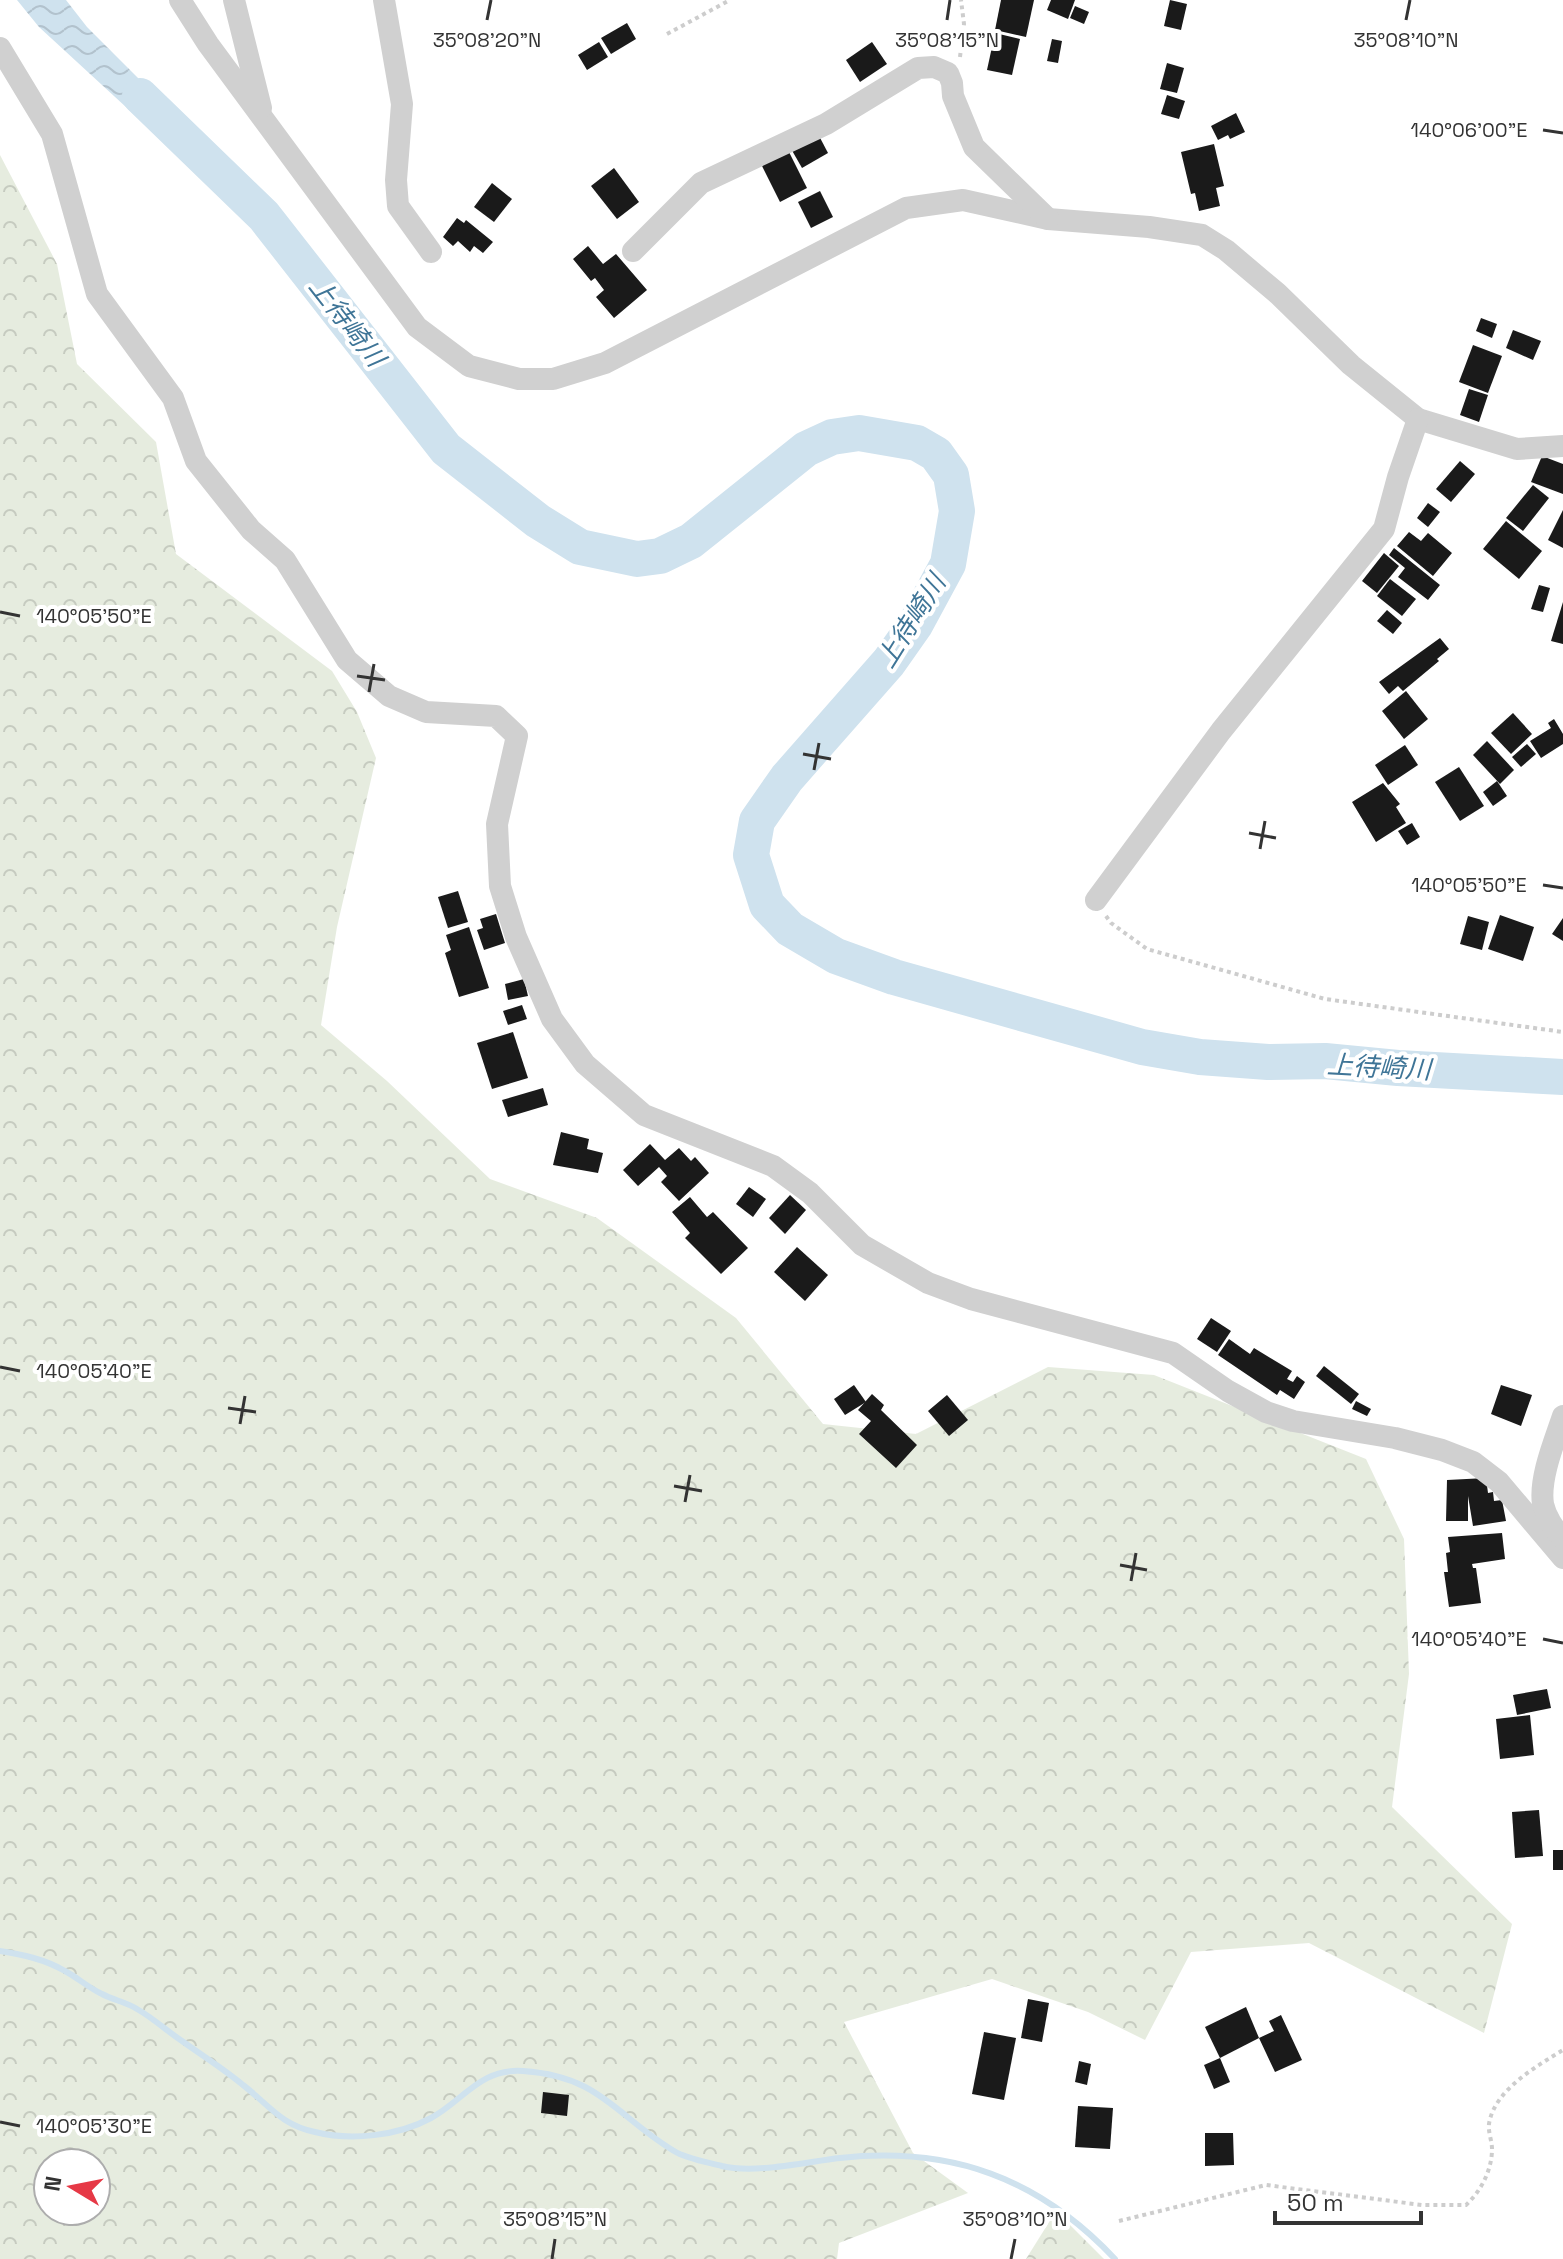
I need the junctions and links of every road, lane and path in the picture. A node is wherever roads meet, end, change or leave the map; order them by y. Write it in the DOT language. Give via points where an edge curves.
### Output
graph roads {
  1 [pos="180,0"];
  2 [pos="234,0"];
  3 [pos="384,0"];
  4 [pos="730,0"];
  5 [pos="961,0"];
  6 [pos="667,34"];
  7 [pos="0,48"];
  8 [pos="952,83"];
  9 [pos="263,117"];
  10 [pos="1048,219"];
  11 [pos="633,251"];
  12 [pos="431,252"];
  13 [pos="1418,419"];
  14 [pos="1563,446"];
  15 [pos="1096,900"];
  16 [pos="1563,1032"];
  17 [pos="1563,1416"];
  18 [pos="1563,1539"];
  19 [pos="1563,1558"];
  20 [pos="1563,2050"];
  21 [pos="1119,2221"];
  1 -- 9 [label="street"];
  2 -- 9 [label="street"];
  3 -- 12 [label="street" via="402,104 398,206"];
  4 -- 6 [label="path"];
  5 -- 8 [label="path" via="964,24"];
  7 -- 19 [label="street" via="52,134 97,294 173,398 196,461 251,530 285,560 347,660 389,696 426,712 496,716 517,736 497,824 500,886 552,1019 585,1064 644,1115 773,1166 810,1193 862,1245 928,1283 1173,1353 1228,1391 1293,1421 1395,1438 1473,1462 1499,1482"];
  8 -- 10 [label="street" via="974,147"];
  8 -- 11 [label="street" via="948,73 918,68 826,124 701,183"];
  9 -- 10 [label="street" via="417,327 469,366 519,379 553,379 605,363 906,208 963,200"];
  10 -- 13 [label="street" via="1202,235 1277,293 1351,365"];
  13 -- 14 [label="street" via="1517,449"];
  13 -- 15 [label="street" via="1384,529 1221,731"];
  15 -- 16 [label="path" via="1111,923 1147,949 1191,962 1325,999"];
  17 -- 18 [label="street" via="1548,1462 1543,1502"];
  20 -- 21 [label="path" via="1532,2069 1500,2099 1489,2124 1492,2152 1481,2190 1466,2205 1422,2205 1266,2185"];
}
